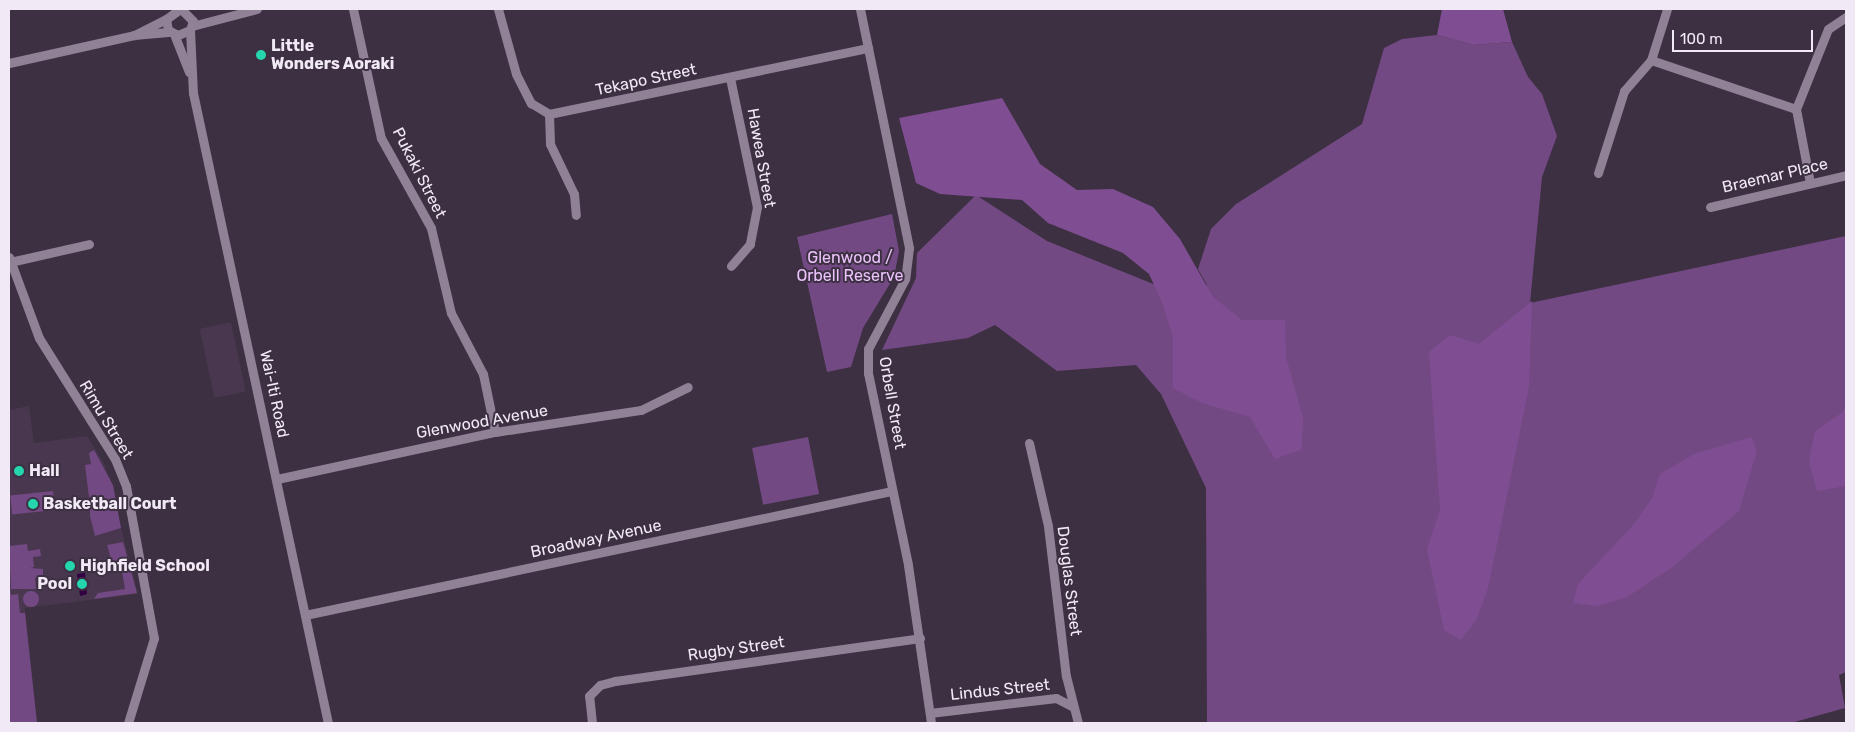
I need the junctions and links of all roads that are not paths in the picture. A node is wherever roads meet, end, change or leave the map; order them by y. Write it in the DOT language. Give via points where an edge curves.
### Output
graph roads {
  1 [pos="184,9"];
  2 [pos="257,9"];
  3 [pos="353,9"];
  4 [pos="498,9"];
  5 [pos="860,9"];
  6 [pos="1667,9"];
  7 [pos="169,14"];
  8 [pos="1846,17"];
  9 [pos="191,28"];
  10 [pos="173,33"];
  11 [pos="134,35"];
  12 [pos="868,48"];
  13 [pos="1652,60"];
  14 [pos="9,63"];
  15 [pos="189,72"];
  16 [pos="730,78"];
  17 [pos="1796,109"];
  18 [pos="549,114"];
  19 [pos="1598,173"];
  20 [pos="1846,175"];
  21 [pos="1810,183"];
  22 [pos="1710,207"];
  23 [pos="576,214"];
  24 [pos="89,244"];
  25 [pos="10,259"];
  26 [pos="731,266"];
  27 [pos="688,387"];
  28 [pos="495,432"];
  29 [pos="1029,443"];
  30 [pos="277,478"];
  31 [pos="892,491"];
  32 [pos="305,615"];
  33 [pos="920,638"];
  34 [pos="1072,706"];
  35 [pos="930,713"];
  36 [pos="128,723"];
  37 [pos="328,723"];
  38 [pos="592,723"];
  39 [pos="932,723"];
  40 [pos="1078,723"];
  1 -- 7 [label="street"];
  1 -- 9 [label="street"];
  2 -- 9 [label="street"];
  3 -- 28 [label="street, Pukaki Street" via="381,138 431,228 451,313 483,374"];
  4 -- 18 [label="street" via="516,74 531,103"];
  5 -- 12 [label="street, Orbell Street"];
  6 -- 13 [label="street"];
  7 -- 10 [label="street, Wai-Iti Road"];
  7 -- 11 [label="street"];
  8 -- 17 [label="street" via="1828,29"];
  9 -- 10 [label="street"];
  9 -- 15 [label="street, Wai-Iti Road"];
  10 -- 11 [label="street"];
  10 -- 15 [label="street, Wai-Iti Road"];
  11 -- 14 [label="street"];
  12 -- 16 [label="street, Tekapo Street"];
  12 -- 31 [label="street, Orbell Street" via="908,248 905,279 867,355"];
  13 -- 17 [label="street"];
  13 -- 19 [label="street" via="1624,91"];
  15 -- 30 [label="street, Wai-Iti Road"];
  16 -- 18 [label="street, Tekapo Street"];
  16 -- 26 [label="street, Hawea Street" via="757,207 750,244"];
  17 -- 21 [label="street"];
  18 -- 23 [label="street" via="550,144 574,194"];
  20 -- 21 [label="street, Braemar Place"];
  21 -- 22 [label="street, Braemar Place"];
  24 -- 25 [label="street"];
  25 -- 36 [label="street, Rimu Street" via="39,338 115,459 126,486 154,638"];
  27 -- 28 [label="street, Glenwood Avenue" via="641,410"];
  28 -- 30 [label="street, Glenwood Avenue"];
  29 -- 34 [label="street, Douglas Street" via="1048,526"];
  30 -- 32 [label="street, Wai-Iti Road"];
  31 -- 32 [label="street, Broadway Avenue"];
  31 -- 33 [label="street, Orbell Street"];
  32 -- 37 [label="street, Wai-Iti Road"];
  33 -- 35 [label="street, Orbell Street"];
  33 -- 38 [label="street, Rugby Street" via="608,683 589,696"];
  34 -- 35 [label="street, Lindus Street" via="1056,698"];
  34 -- 40 [label="street, Douglas Street"];
  35 -- 39 [label="street, Orbell Street"];
}
